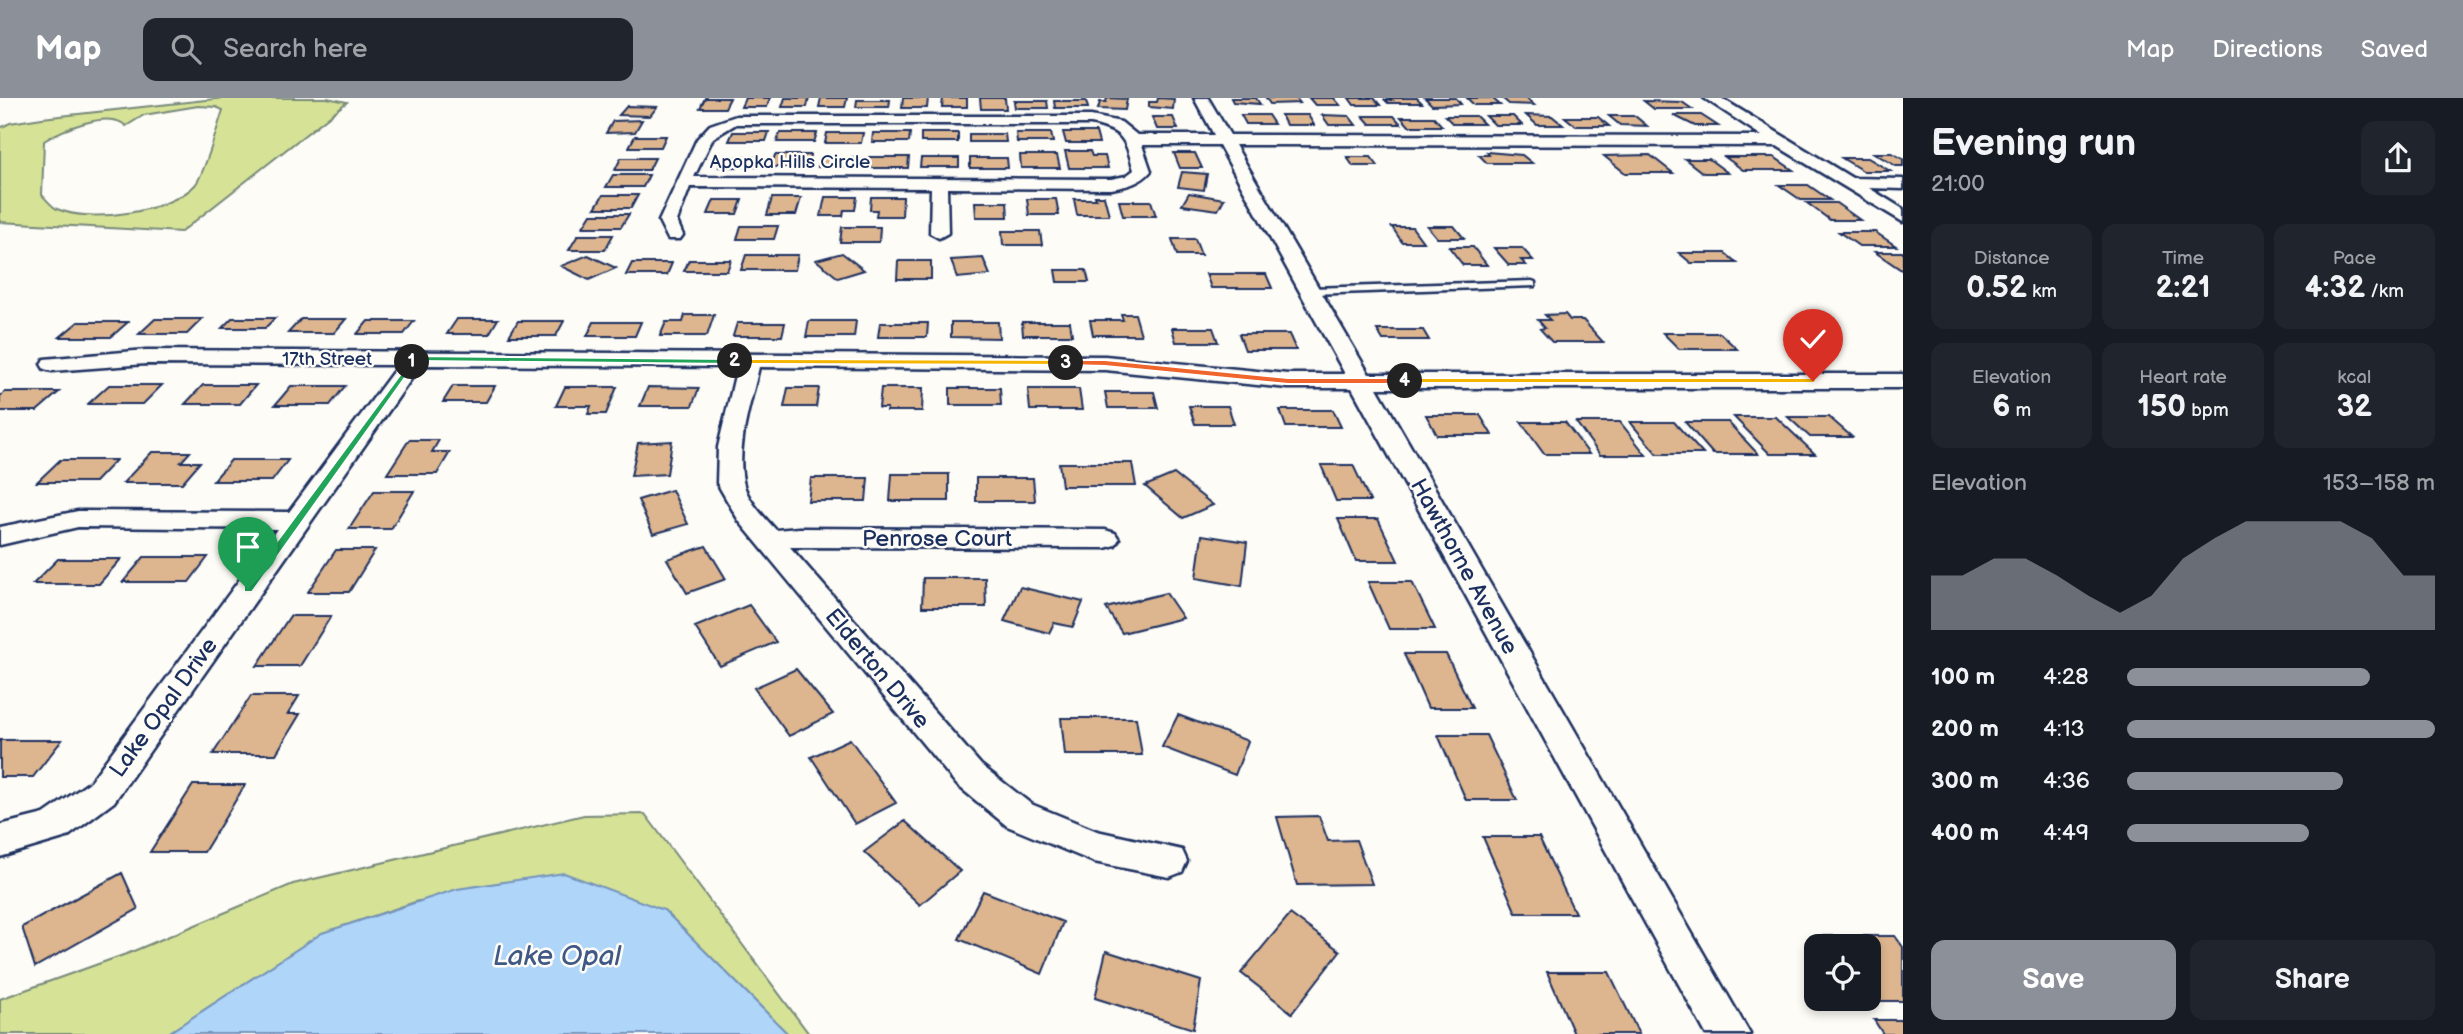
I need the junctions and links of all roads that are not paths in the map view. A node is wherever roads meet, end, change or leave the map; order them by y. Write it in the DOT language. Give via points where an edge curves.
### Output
graph roads {
  1 [pos="1201,98"];
  2 [pos="1711,98"];
  3 [pos="1132,141"];
  4 [pos="1226,141"];
  5 [pos="1778,141"];
  6 [pos="684,182"];
  7 [pos="939,183"];
  8 [pos="1849,184"];
  9 [pos="1903,184"];
  10 [pos="1903,217"];
  11 [pos="939,233"];
  12 [pos="674,235"];
  13 [pos="1531,284"];
  14 [pos="1311,291"];
  15 [pos="415,358"];
  16 [pos="749,361"];
  17 [pos="52,364"];
  18 [pos="1361,381"];
  19 [pos="1903,381"];
  20 [pos="296,521"];
  21 [pos="0,536"];
  22 [pos="1105,539"];
  23 [pos="769,540"];
  24 [pos="0,841"];
  25 [pos="1169,862"];
  26 [pos="1729,1034"];
  1 -- 4 [label="street, Hawthorne Avenue"];
  2 -- 5 [label="street"];
  3 -- 4 [label="street"];
  3 -- 6 [label="street, Apopka Hills Circle" via="1119,124 1091,120 736,120 720,122 708,131"];
  3 -- 7 [label="street, Apopka Hills Circle" via="1143,171 1131,180 1111,184"];
  4 -- 5 [label="street"];
  4 -- 14 [label="street, Hawthorne Avenue"];
  5 -- 8 [label="street"];
  6 -- 7 [label="street, Apopka Hills Circle"];
  6 -- 12 [label="street" via="668,221"];
  7 -- 11 [label="street"];
  8 -- 9 [label="street"];
  8 -- 10 [label="street"];
  13 -- 14 [label="lane"];
  14 -- 18 [label="street, Hawthorne Avenue"];
  15 -- 16 [label="street, 17th Street"];
  15 -- 17 [label="street, 17th Street" via="146,357"];
  15 -- 20 [label="street, Lake Opal Drive"];
  16 -- 18 [label="street, 17th Street" via="1105,363 1240,378"];
  16 -- 23 [label="street, Elderton Drive" via="730,447 730,483"];
  18 -- 19 [label="street, 17th Street"];
  18 -- 26 [label="street, Hawthorne Avenue"];
  20 -- 21 [label="street" via="78,519"];
  20 -- 24 [label="street, Lake Opal Drive" via="102,792 54,826"];
  22 -- 23 [label="street, Penrose Court"];
  23 -- 25 [label="street, Elderton Drive" via="969,775 1019,815 1094,846"];
}
